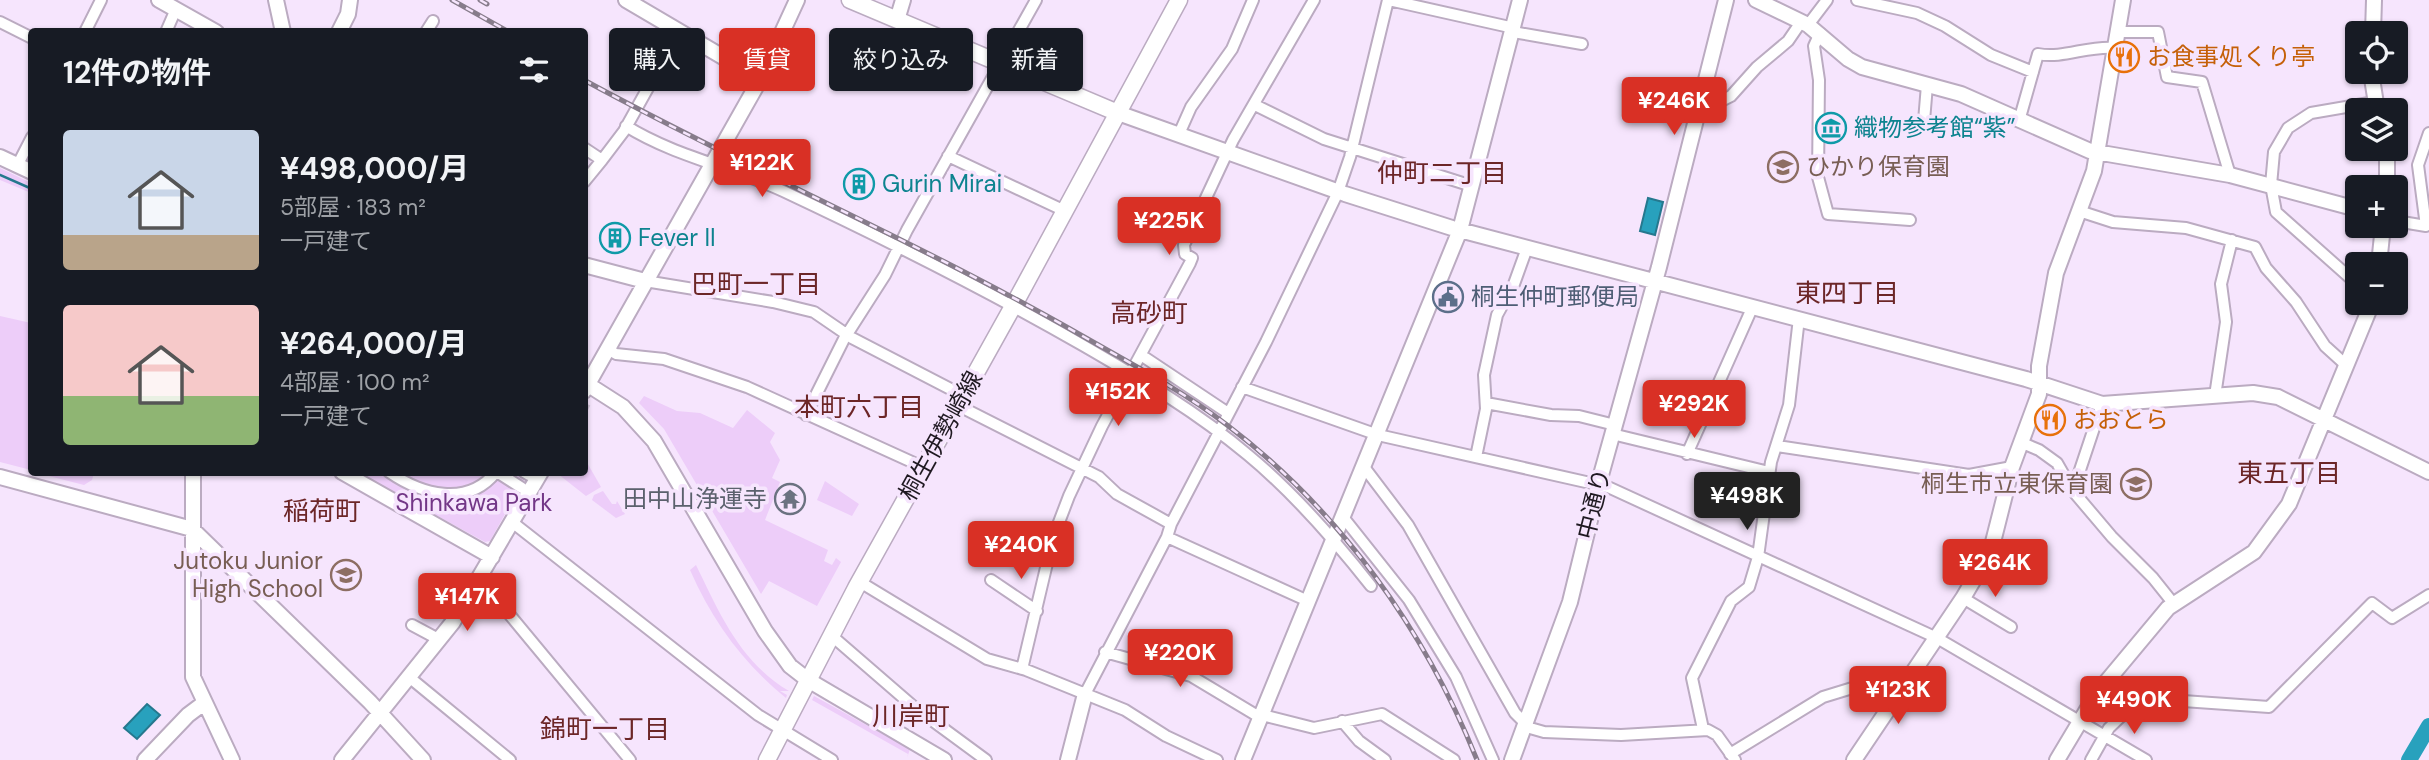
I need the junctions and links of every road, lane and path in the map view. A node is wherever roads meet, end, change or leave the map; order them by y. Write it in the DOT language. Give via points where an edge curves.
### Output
graph roads {
  1 [pos="101,0"];
  2 [pos="159,0"];
  3 [pos="276,0"];
  4 [pos="351,0"];
  5 [pos="626,0"];
  6 [pos="797,0"];
  7 [pos="850,0"];
  8 [pos="903,0"];
  9 [pos="1036,0"];
  10 [pos="1179,0"];
  11 [pos="1252,0"];
  12 [pos="1314,0"];
  13 [pos="1388,0"];
  14 [pos="1520,0"];
  15 [pos="1726,0"];
  16 [pos="1756,0"];
  17 [pos="1827,0"];
  18 [pos="1857,0"];
  19 [pos="2123,0"];
  20 [pos="2374,0"];
  21 [pos="178,5"];
  22 [pos="897,20"];
  23 [pos="433,21"];
  24 [pos="2373,21"];
  25 [pos="0,22"];
  26 [pos="1810,27"];
  27 [pos="87,28"];
  28 [pos="168,28"];
  29 [pos="210,28"];
  30 [pos="282,28"];
  31 [pos="342,28"];
  32 [pos="429,28"];
  33 [pos="672,28"];
  34 [pos="784,28"];
  35 [pos="1021,28"];
  36 [pos="1513,30"];
  37 [pos="2119,32"];
  38 [pos="28,36"];
  39 [pos="1582,44"];
  40 [pos="2116,48"];
  41 [pos="987,58"];
  42 [pos="2033,72"];
  43 [pos="1927,85"];
  44 [pos="987,88"];
  45 [pos="646,91"];
  46 [pos="754,91"];
  47 [pos="1065,91"];
  48 [pos="1700,102"];
  49 [pos="1255,105"];
  50 [pos="2345,109"];
  51 [pos="1118,113"];
  52 [pos="1924,121"];
  53 [pos="2019,121"];
  54 [pos="626,126"];
  55 [pos="2429,133"];
  56 [pos="1179,134"];
  57 [pos="28,145"];
  58 [pos="1352,148"];
  59 [pos="588,151"];
  60 [pos="1228,151"];
  61 [pos="2098,154"];
  62 [pos="948,156"];
  63 [pos="0,157"];
  64 [pos="602,160"];
  65 [pos="713,164"];
  66 [pos="17,166"];
  67 [pos="28,170"];
  68 [pos="2230,175"];
  69 [pos="588,177"];
  70 [pos="2271,185"];
  71 [pos="1472,186"];
  72 [pos="1338,192"];
  73 [pos="2345,206"];
  74 [pos="1065,211"];
  75 [pos="2079,211"];
  76 [pos="1910,220"];
  77 [pos="2408,223"];
  78 [pos="1460,230"];
  79 [pos="2232,240"];
  80 [pos="898,247"];
  81 [pos="1527,248"];
  82 [pos="588,266"];
  83 [pos="2345,273"];
  84 [pos="645,281"];
  85 [pos="1655,282"];
  86 [pos="1014,306"];
  87 [pos="1753,306"];
  88 [pos="2367,315"];
  89 [pos="1799,318"];
  90 [pos="848,335"];
  91 [pos="607,349"];
  92 [pos="1141,355"];
  93 [pos="2346,365"];
  94 [pos="1131,373"];
  95 [pos="588,382"];
  96 [pos="2039,383"];
  97 [pos="588,387"];
  98 [pos="1242,387"];
  99 [pos="2215,396"];
  100 [pos="961,401"];
  101 [pos="1486,403"];
  102 [pos="2102,404"];
  103 [pos="1228,413"];
  104 [pos="806,415"];
  105 [pos="2323,418"];
  106 [pos="1613,429"];
  107 [pos="1219,432"];
  108 [pos="1378,435"];
  109 [pos="2020,442"];
  110 [pos="1777,446"];
  111 [pos="1687,454"];
  112 [pos="1476,457"];
  113 [pos="923,467"];
  114 [pos="1081,467"];
  115 [pos="1364,467"];
  116 [pos="2012,467"];
  117 [pos="1769,472"];
  118 [pos="2429,472"];
  119 [pos="193,476"];
  120 [pos="349,476"];
  121 [pos="395,476"];
  122 [pos="491,476"];
  123 [pos="502,476"];
  124 [pos="530,476"];
  125 [pos="0,477"];
  126 [pos="1599,484"];
  127 [pos="522,488"];
  128 [pos="2073,491"];
  129 [pos="1343,517"];
  130 [pos="512,522"];
  131 [pos="1171,524"];
  132 [pos="192,529"];
  133 [pos="1167,537"];
  134 [pos="1334,539"];
  135 [pos="492,557"];
  136 [pos="1759,557"];
  137 [pos="991,580"];
  138 [pos="478,581"];
  139 [pos="860,582"];
  140 [pos="1371,586"];
  141 [pos="2429,595"];
  142 [pos="1963,598"];
  143 [pos="1308,601"];
  144 [pos="2173,603"];
  145 [pos="1037,611"];
  146 [pos="412,625"];
  147 [pos="2011,627"];
  148 [pos="832,636"];
  149 [pos="1937,638"];
  150 [pos="440,640"];
  151 [pos="1105,652"];
  152 [pos="1022,669"];
  153 [pos="1913,674"];
  154 [pos="409,677"];
  155 [pos="808,680"];
  156 [pos="1085,695"];
  157 [pos="204,703"];
  158 [pos="379,712"];
  159 [pos="1261,717"];
  160 [pos="1342,721"];
  161 [pos="2080,721"];
  162 [pos="1525,725"];
  163 [pos="1703,729"];
  164 [pos="783,730"];
  165 [pos="2104,735"];
  166 [pos="1732,757"];
  167 [pos="145,760"];
  168 [pos="232,760"];
  169 [pos="342,760"];
  170 [pos="423,760"];
  171 [pos="510,760"];
  172 [pos="630,760"];
  173 [pos="767,760"];
  174 [pos="832,760"];
  175 [pos="944,760"];
  176 [pos="986,760"];
  177 [pos="1068,760"];
  178 [pos="1217,760"];
  179 [pos="1243,760"];
  180 [pos="1385,760"];
  181 [pos="1454,760"];
  182 [pos="1493,760"];
  183 [pos="1512,760"];
  184 [pos="1854,760"];
  185 [pos="2057,760"];
  186 [pos="2091,760"];
  187 [pos="2146,760"];
  1 -- 27 [label="street"];
  2 -- 21 [label="street"];
  3 -- 30 [label="street"];
  4 -- 31 [label="street"];
  5 -- 33 [label="street"];
  6 -- 34 [label="street"];
  7 -- 22 [label="main road"];
  8 -- 22 [label="street"];
  9 -- 35 [label="street"];
  10 -- 51 [label="main road, 桐生伊勢崎線"];
  11 -- 56 [label="street" via="1232,49 1191,107"];
  12 -- 49 [label="street"];
  13 -- 36 [label="street"];
  13 -- 58 [label="street"];
  14 -- 36 [label="street"];
  15 -- 48 [label="street, 中通り"];
  16 -- 26 [label="street"];
  17 -- 26 [label="street"];
  18 -- 42 [label="street" via="1917,13 1991,55"];
  19 -- 37 [label="street"];
  20 -- 24 [label="street"];
  21 -- 28 [label="street"];
  21 -- 29 [label="street"];
  22 -- 41 [label="main road"];
  23 -- 32 [label="street"];
  25 -- 38 [label="street"];
  26 -- 43 [label="street" via="1863,67"];
  26 -- 48 [label="street" via="1757,67 1731,96 1716,104"];
  26 -- 76 [label="street" via="1819,80 1818,177 1828,214"];
  36 -- 39 [label="street"];
  36 -- 71 [label="street"];
  37 -- 40 [label="street"];
  37 -- 68 [label="street" via="2158,32 2167,77 2202,82"];
  40 -- 42 [label="street" via="2076,50 2056,57 2038,54"];
  40 -- 61 [label="street"];
  42 -- 53 [label="street"];
  43 -- 52 [label="street"];
  43 -- 53 [label="street" via="1972,98"];
  44 -- 62 [label="street"];
  45 -- 54 [label="street"];
  46 -- 65 [label="street"];
  47 -- 51 [label="main road"];
  48 -- 85 [label="street, 中通り"];
  49 -- 58 [label="street" via="1311,134"];
  49 -- 60 [label="street"];
  50 -- 70 [label="street" via="2311,113 2298,120 2276,145"];
  51 -- 56 [label="street"];
  51 -- 74 [label="main road, 桐生伊勢崎線"];
  53 -- 61 [label="street"];
  54 -- 64 [label="street"];
  54 -- 65 [label="street"];
  55 -- 77 [label="street" via="2418,164 2426,226"];
  56 -- 60 [label="street"];
  57 -- 66 [label="street"];
  58 -- 71 [label="street"];
  58 -- 72 [label="street"];
  59 -- 64 [label="street"];
  60 -- 72 [label="street"];
  60 -- 92 [label="street" via="1184,244 1190,263"];
  61 -- 68 [label="street"];
  61 -- 75 [label="street"];
  62 -- 74 [label="street"];
  62 -- 80 [label="street"];
  63 -- 66 [label="street"];
  64 -- 69 [label="street"];
  65 -- 80 [label="street" via="782,191"];
  65 -- 84 [label="street"];
  66 -- 67 [label="street"];
  68 -- 70 [label="street"];
  70 -- 73 [label="street"];
  70 -- 83 [label="street" via="2279,215"];
  71 -- 78 [label="street"];
  72 -- 78 [label="street"];
  72 -- 98 [label="street"];
  74 -- 86 [label="main road, 桐生伊勢崎線"];
  75 -- 79 [label="street" via="2113,222 2186,228"];
  75 -- 96 [label="street" via="2055,276"];
  78 -- 81 [label="street"];
  78 -- 108 [label="street"];
  79 -- 93 [label="street" via="2258,250 2266,268 2325,346"];
  79 -- 99 [label="street" via="2221,284 2226,322"];
  80 -- 86 [label="street"];
  80 -- 90 [label="street"];
  81 -- 85 [label="street"];
  81 -- 101 [label="street" via="1497,314 1484,375"];
  82 -- 84 [label="street"];
  84 -- 90 [label="street" via="785,304 814,312"];
  84 -- 91 [label="street"];
  85 -- 87 [label="street"];
  85 -- 106 [label="street, 中通り"];
  86 -- 94 [label="street"];
  86 -- 100 [label="main road, 桐生伊勢崎線"];
  87 -- 89 [label="street"];
  87 -- 111 [label="street"];
  88 -- 93 [label="street"];
  89 -- 96 [label="street"];
  89 -- 110 [label="street" via="1789,405"];
  90 -- 100 [label="street"];
  90 -- 104 [label="street"];
  91 -- 95 [label="street"];
  91 -- 104 [label="street" via="664,359 721,377"];
  92 -- 94 [label="street"];
  92 -- 103 [label="street"];
  93 -- 105 [label="street"];
  94 -- 107 [label="street"];
  94 -- 114 [label="street"];
  96 -- 102 [label="street"];
  96 -- 109 [label="street"];
  97 -- 155 [label="street" via="623,407 654,441 770,639 790,666"];
  98 -- 103 [label="street"];
  98 -- 108 [label="street"];
  99 -- 102 [label="street"];
  99 -- 105 [label="street" via="2266,394"];
  100 -- 113 [label="main road, 桐生伊勢崎線"];
  100 -- 114 [label="street"];
  101 -- 106 [label="street" via="1578,416"];
  101 -- 112 [label="street"];
  102 -- 128 [label="street"];
  103 -- 107 [label="street"];
  104 -- 113 [label="street"];
  105 -- 118 [label="street"];
  105 -- 144 [label="street" via="2289,504 2254,552"];
  106 -- 111 [label="street"];
  106 -- 126 [label="street, 中通り"];
  107 -- 131 [label="street"];
  107 -- 134 [label="street" via="1264,469"];
  108 -- 112 [label="street"];
  108 -- 115 [label="street"];
  109 -- 116 [label="street"];
  109 -- 128 [label="street" via="2057,463"];
  110 -- 116 [label="street" via="1969,475"];
  110 -- 117 [label="street"];
  111 -- 117 [label="street"];
  112 -- 126 [label="street"];
  113 -- 139 [label="main road, 桐生伊勢崎線"];
  114 -- 131 [label="street" via="1117,494"];
  114 -- 145 [label="street" via="1053,538"];
  115 -- 129 [label="street"];
  115 -- 162 [label="street" via="1408,525"];
  116 -- 142 [label="street" via="1991,550"];
  117 -- 136 [label="street"];
  119 -- 132 [label="street"];
  120 -- 135 [label="street"];
  121 -- 122 [label="street" via="418,490 447,495 475,489"];
  123 -- 127 [label="street"];
  124 -- 130 [label="street"];
  125 -- 132 [label="street"];
  126 -- 136 [label="street"];
  126 -- 162 [label="street, 中通り" via="1570,602"];
  128 -- 144 [label="street"];
  129 -- 134 [label="street"];
  129 -- 182 [label="street" via="1381,561 1437,645"];
  130 -- 135 [label="street"];
  130 -- 164 [label="street"];
  131 -- 133 [label="street"];
  132 -- 157 [label="street" via="193,677"];
  132 -- 158 [label="street"];
  133 -- 143 [label="street"];
  133 -- 151 [label="street"];
  134 -- 140 [label="street"];
  134 -- 143 [label="street"];
  135 -- 138 [label="street"];
  136 -- 149 [label="street"];
  136 -- 163 [label="street" via="1749,587 1731,601 1694,673"];
  137 -- 145 [label="street"];
  138 -- 150 [label="street"];
  138 -- 172 [label="street"];
  139 -- 148 [label="main road, 桐生伊勢崎線"];
  139 -- 152 [label="street" via="978,654"];
  141 -- 165 [label="street" via="2392,618 2372,603 2269,707 2145,696"];
  142 -- 147 [label="street"];
  142 -- 149 [label="street"];
  143 -- 159 [label="street"];
  144 -- 161 [label="street" via="2097,693"];
  145 -- 152 [label="street"];
  146 -- 150 [label="street"];
  148 -- 155 [label="main road, 桐生伊勢崎線"];
  148 -- 176 [label="street" via="914,707"];
  149 -- 153 [label="street"];
  149 -- 161 [label="street"];
  150 -- 154 [label="street"];
  151 -- 156 [label="street"];
  151 -- 159 [label="street" via="1191,676"];
  152 -- 156 [label="street"];
  153 -- 166 [label="street" via="1898,674 1823,697"];
  153 -- 184 [label="street"];
  154 -- 158 [label="street"];
  154 -- 171 [label="street"];
  155 -- 164 [label="main road, 桐生伊勢崎線"];
  155 -- 175 [label="street"];
  156 -- 177 [label="street"];
  156 -- 178 [label="street" via="1131,712 1166,736"];
  157 -- 167 [label="street"];
  157 -- 168 [label="street"];
  158 -- 169 [label="street"];
  158 -- 170 [label="street"];
  159 -- 160 [label="street" via="1305,728"];
  159 -- 179 [label="street"];
  160 -- 180 [label="street"];
  160 -- 181 [label="street" via="1386,715"];
  161 -- 165 [label="street"];
  161 -- 185 [label="street"];
  162 -- 163 [label="street" via="1544,732 1621,735"];
  162 -- 183 [label="street, 中通り"];
  163 -- 166 [label="street" via="1717,735"];
  164 -- 173 [label="main road, 桐生伊勢崎線"];
  164 -- 174 [label="street"];
  165 -- 186 [label="street"];
  165 -- 187 [label="street"];
}
